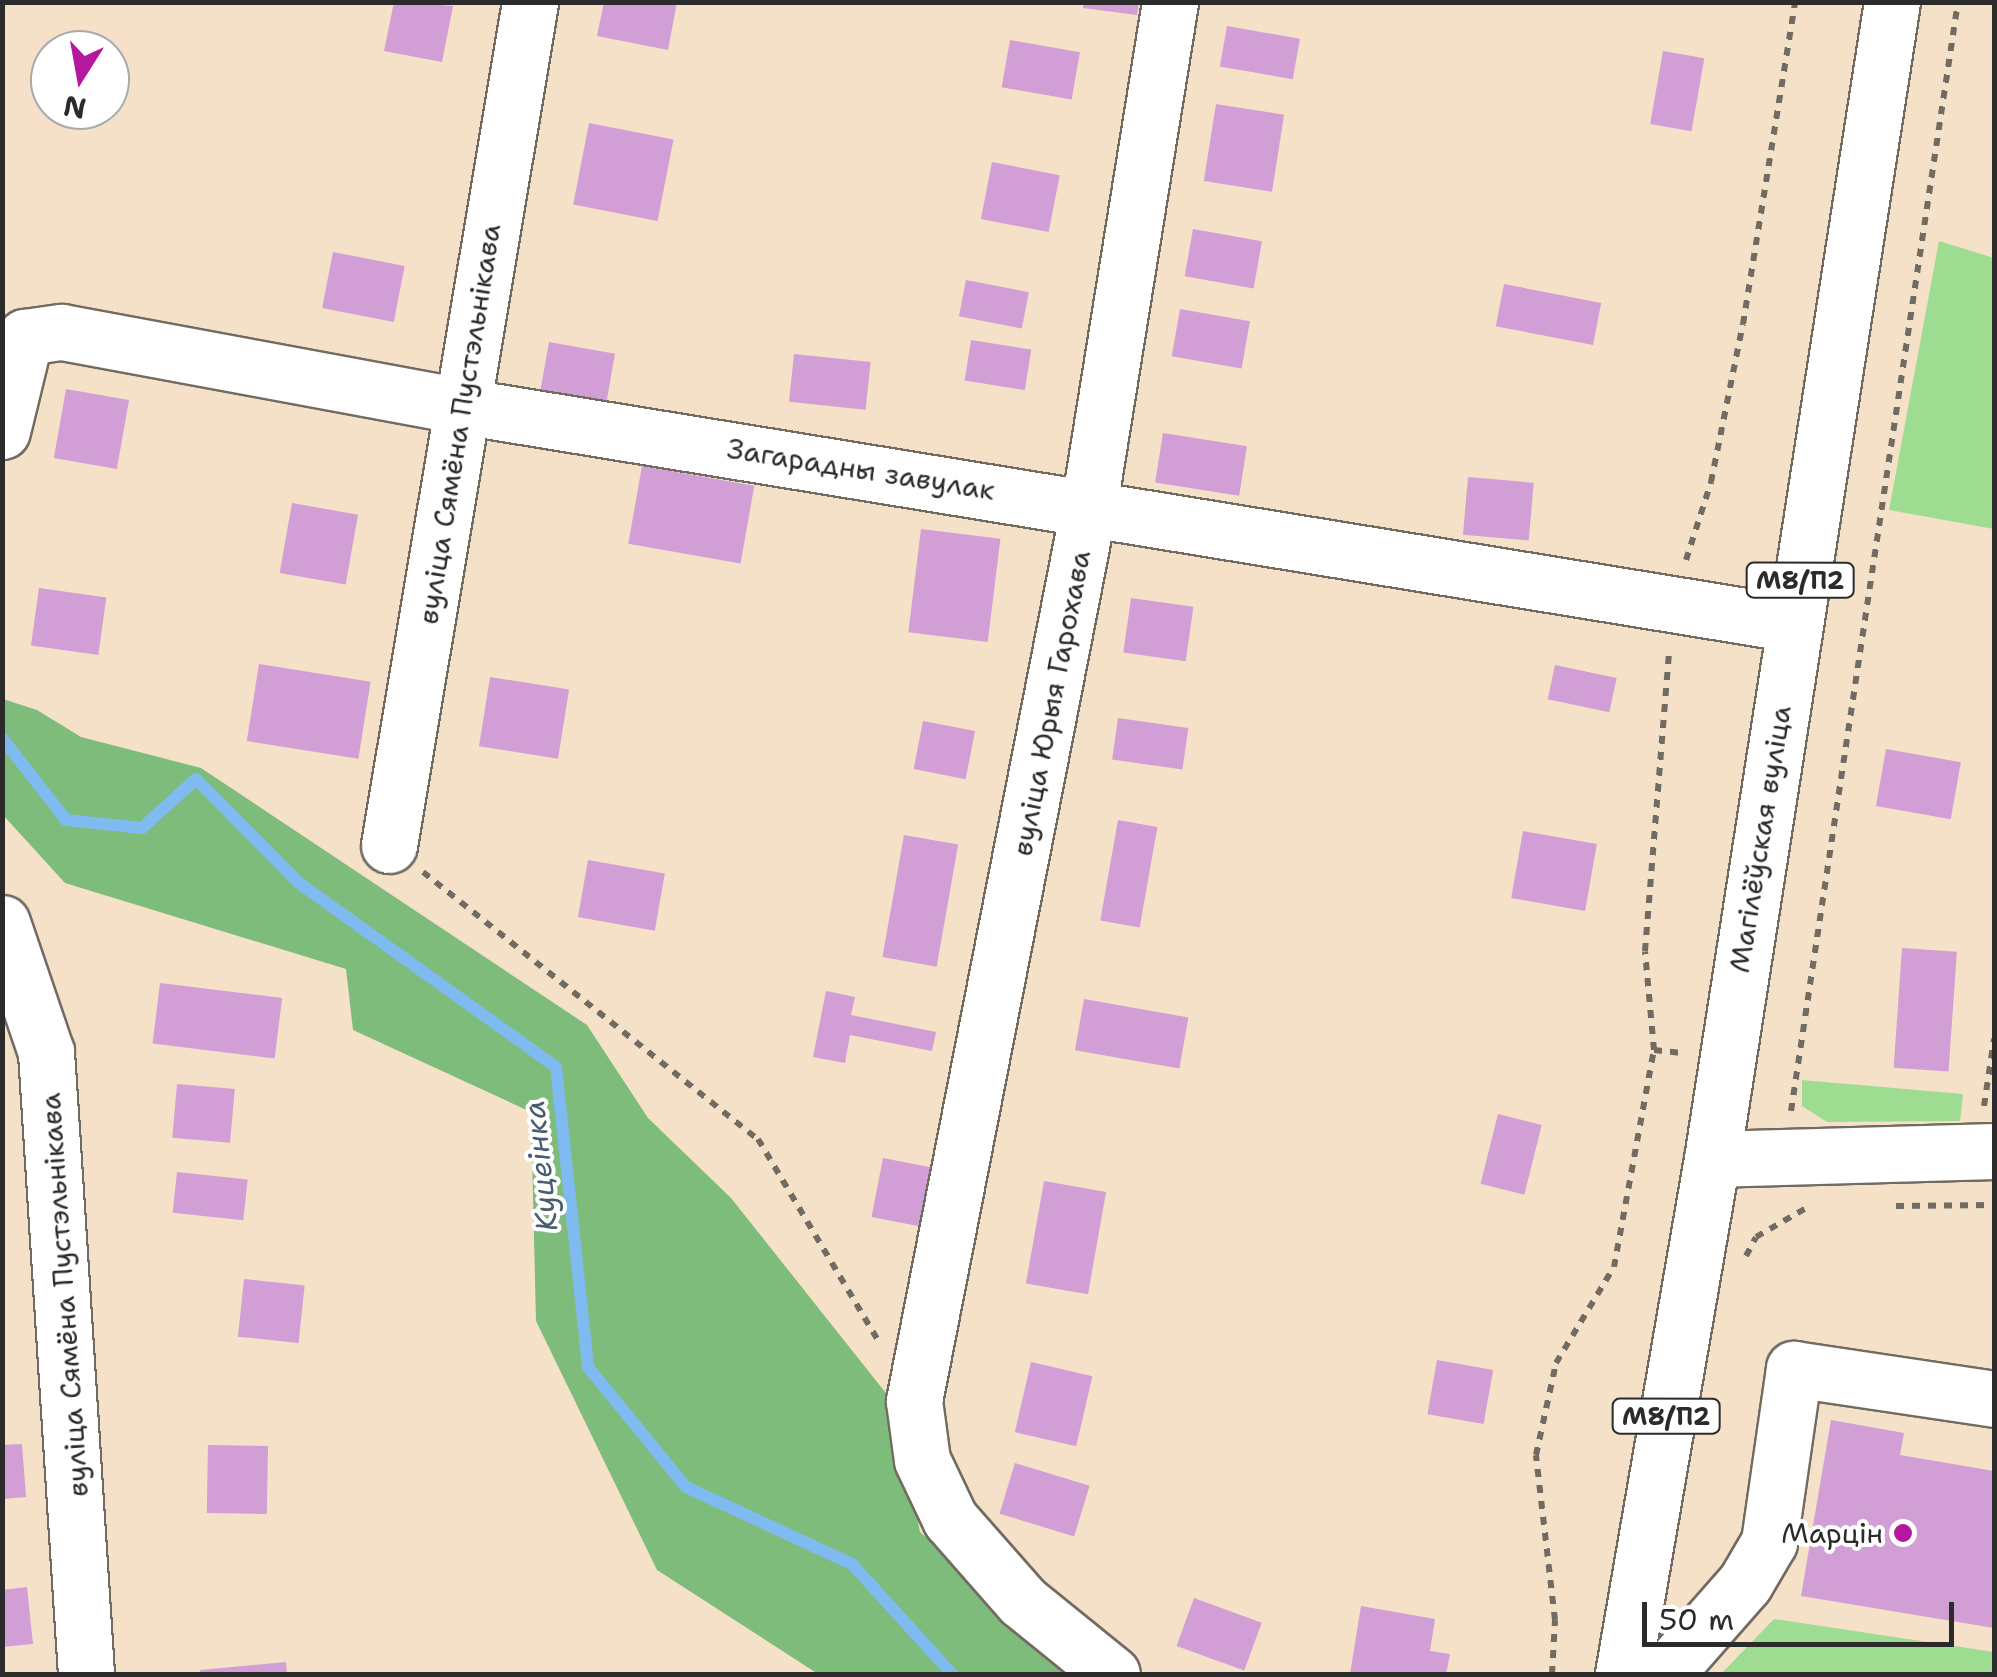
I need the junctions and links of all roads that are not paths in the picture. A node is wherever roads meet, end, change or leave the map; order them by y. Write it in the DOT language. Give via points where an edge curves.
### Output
graph roads {
  1 [pos="530,2"];
  2 [pos="1170,2"];
  3 [pos="1892,2"];
  4 [pos="460,406"];
  5 [pos="2,431"];
  6 [pos="1090,505"];
  7 [pos="1793,624"];
  8 [pos="389,845"];
  9 [pos="2,922"];
  10 [pos="1988,1137"];
  11 [pos="1712,1159"];
  12 [pos="1994,1399"];
  13 [pos="86,1674"];
  14 [pos="1112,1674"];
  15 [pos="1623,1674"];
  16 [pos="1665,1674"];
  1 -- 4 [label="street, вуліца Сямёна Пустэльнікава"];
  2 -- 6 [label="street, вуліца Юрыя Гарохава"];
  3 -- 7 [label="street, Магілёўская вуліца / М8/П2"];
  4 -- 5 [label="street, Загарадны завулак" via="62,332 25,338"];
  4 -- 6 [label="street, Загарадны завулак"];
  4 -- 8 [label="street, вуліца Сямёна Пустэльнікава"];
  6 -- 7 [label="street, Загарадны завулак"];
  6 -- 14 [label="street, вуліца Юрыя Гарохава" via="914,1401 922,1460 950,1519 1022,1600"];
  7 -- 11 [label="street, Магілёўская вуліца / М8/П2"];
  9 -- 13 [label="street, вуліца Сямёна Пустэльнікава" via="46,1052"];
  10 -- 11 [label="street"];
  11 -- 15 [label="street, Магілёўская вуліца / М8/П2"];
  12 -- 16 [label="street" via="1794,1369 1770,1542 1745,1583"];
}
